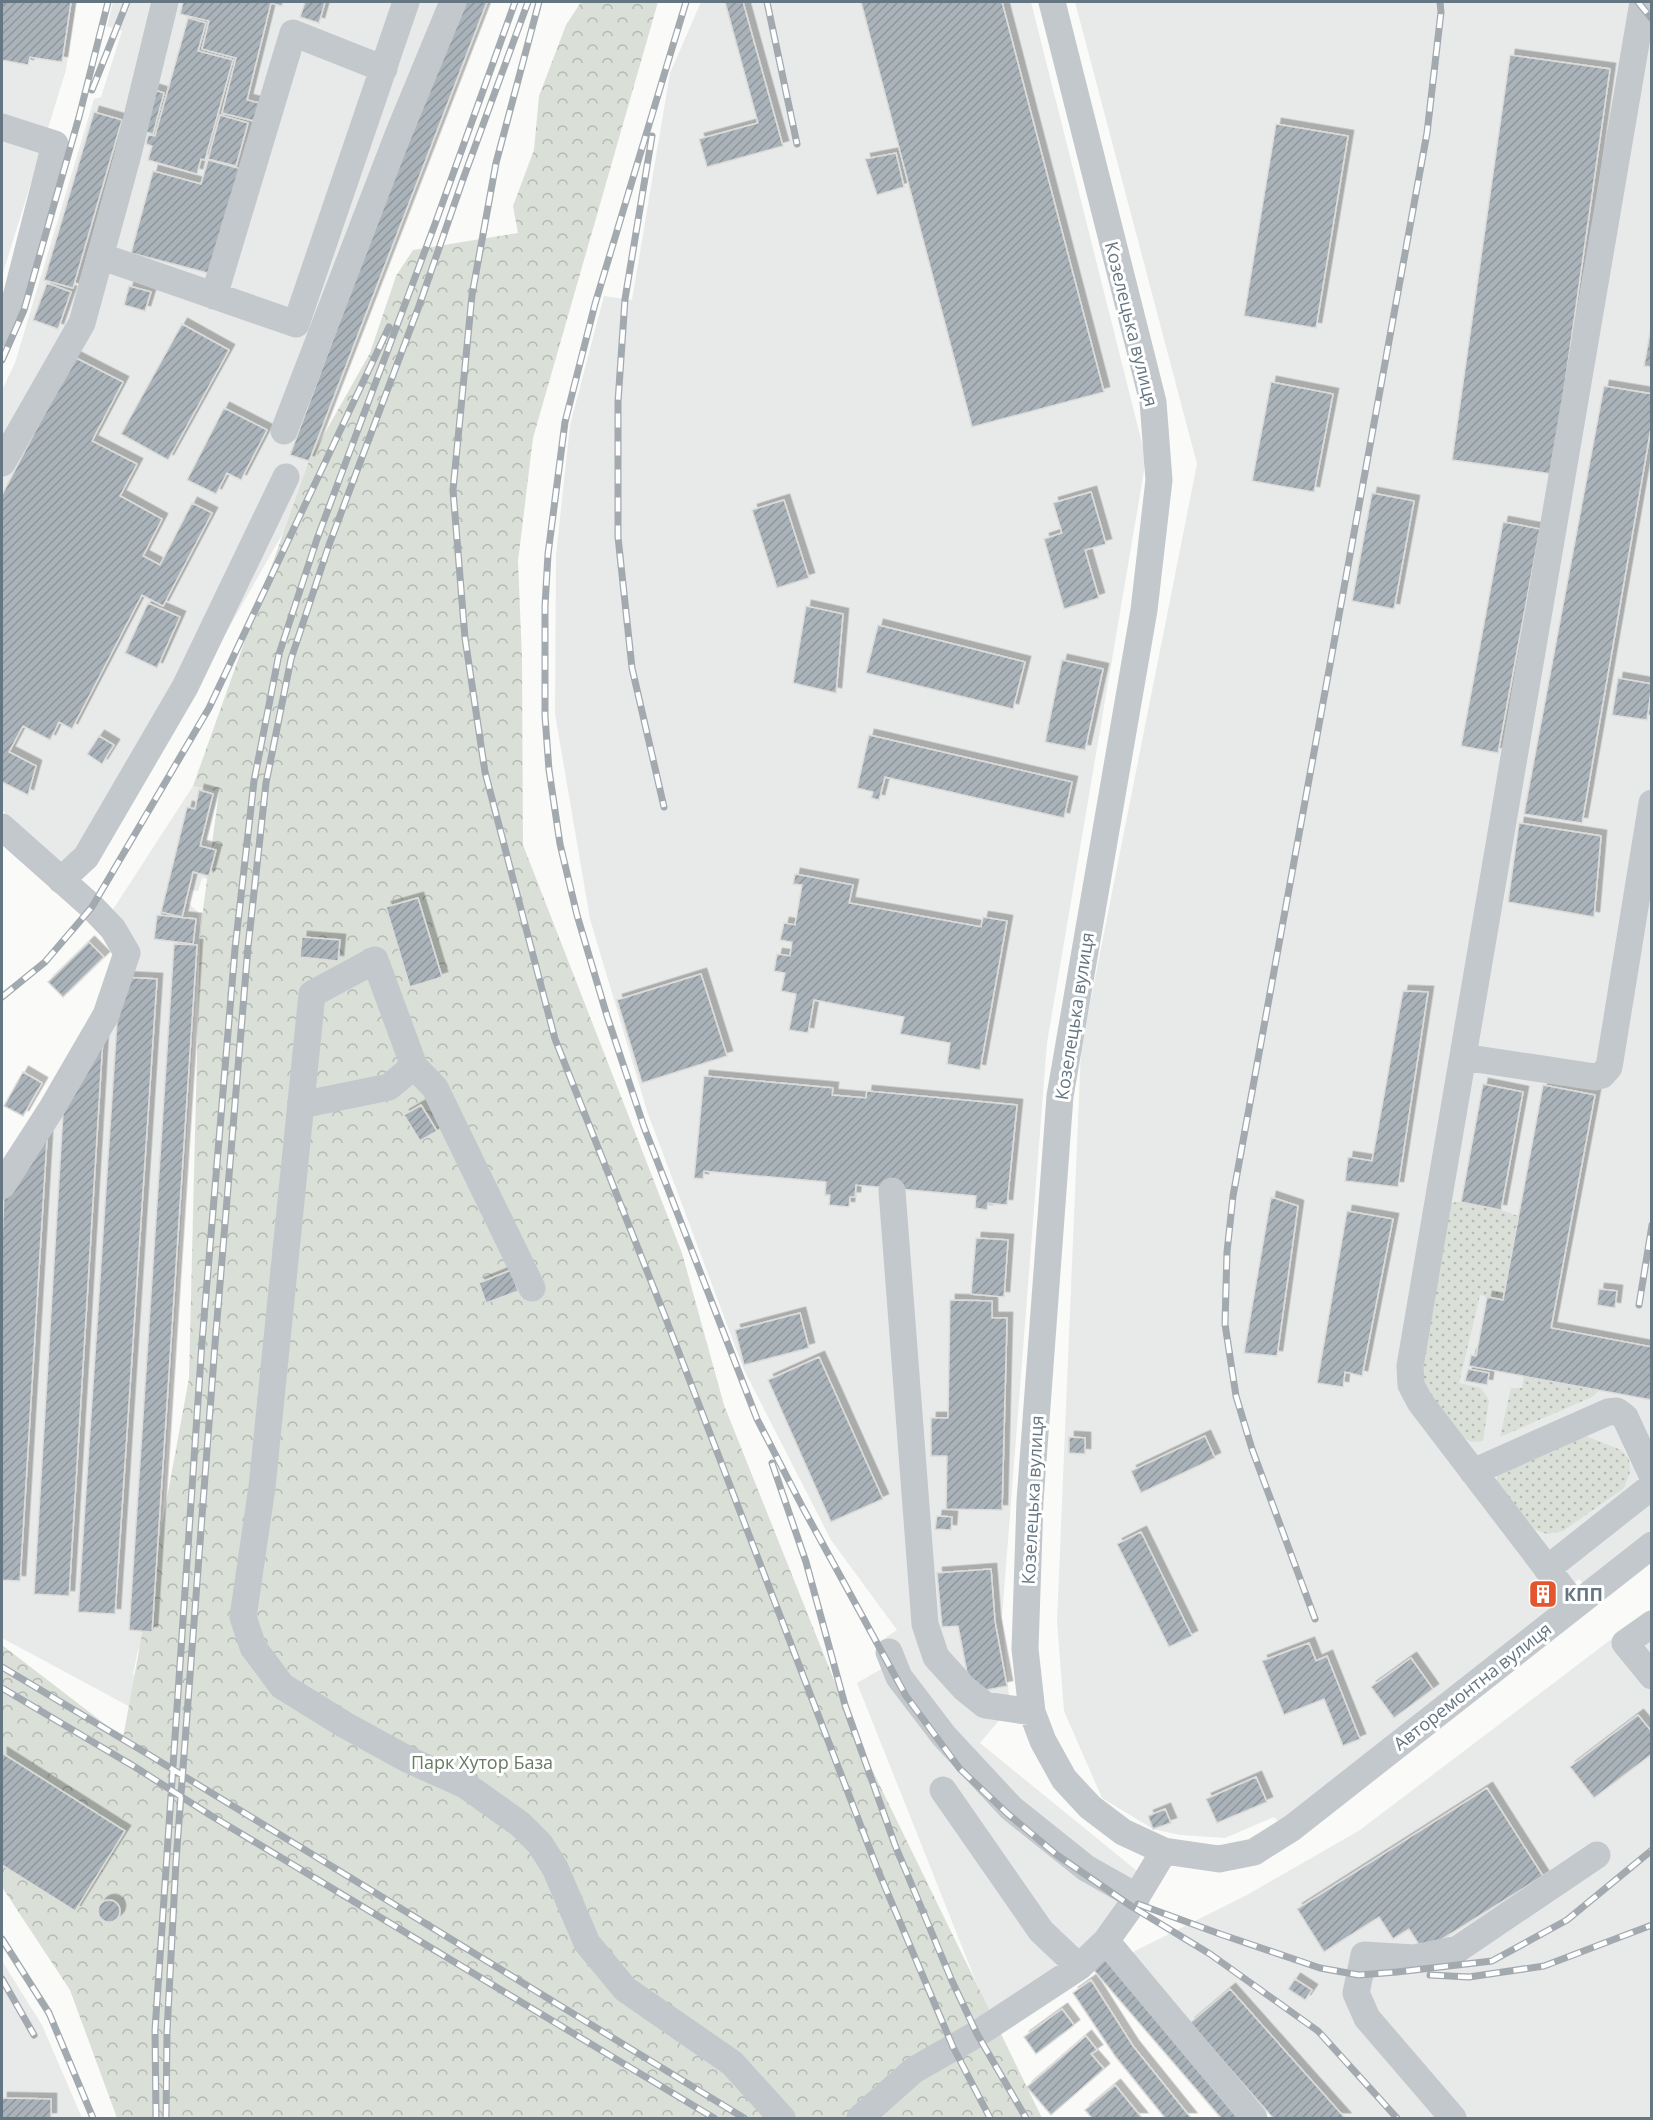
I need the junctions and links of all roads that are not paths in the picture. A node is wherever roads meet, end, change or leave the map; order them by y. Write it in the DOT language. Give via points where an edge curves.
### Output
graph roads {
  1 [pos="165,2"];
  2 [pos="406,2"];
  3 [pos="453,2"];
  4 [pos="1052,2"];
  5 [pos="1643,2"];
  6 [pos="384,69"];
  7 [pos="2,127"];
  8 [pos="100,256"];
  9 [pos="214,296"];
  10 [pos="2,333"];
  11 [pos="284,431"];
  12 [pos="2,463"];
  13 [pos="286,477"];
  14 [pos="1652,803"];
  15 [pos="2,827"];
  16 [pos="62,880"];
  17 [pos="1463,1057"];
  18 [pos="414,1066"];
  19 [pos="301,1105"];
  20 [pos="2,1186"];
  21 [pos="892,1191"];
  22 [pos="532,1288"];
  23 [pos="1473,1472"];
  24 [pos="1652,1475"];
  25 [pos="1652,1486"];
  26 [pos="1652,1545"];
  27 [pos="1547,1569"];
  28 [pos="1575,1605"];
  29 [pos="1652,1624"];
  30 [pos="889,1652"];
  31 [pos="1652,1676"];
  32 [pos="1032,1712"];
  33 [pos="943,1790"];
  34 [pos="1292,1827"];
  35 [pos="1164,1851"];
  36 [pos="1597,1855"];
  37 [pos="1137,1896"];
  38 [pos="1106,1941"];
  39 [pos="1079,1967"];
  40 [pos="782,2118"];
  41 [pos="860,2118"];
  42 [pos="1254,2118"];
  43 [pos="1452,2118"];
  1 -- 8 [label="street"];
  2 -- 6 [label="street"];
  3 -- 11 [label="street"];
  4 -- 32 [label="street, Козелецька вулиця" via="1153,402 1159,480 1144,610 1060,1096 1030,1501 1025,1648"];
  5 -- 17 [label="street"];
  6 -- 9 [label="street" via="296,324"];
  6 -- 9 [label="street" via="293,33"];
  7 -- 10 [label="street" via="55,144 16,297"];
  8 -- 9 [label="street"];
  8 -- 12 [label="street" via="82,323"];
  13 -- 16 [label="street" via="185,687 86,857"];
  14 -- 17 [label="street" via="1609,1067 1595,1077"];
  15 -- 16 [label="street"];
  16 -- 20 [label="street" via="113,929 127,953 106,1015"];
  17 -- 23 [label="street" via="1410,1366 1411,1386 1420,1402"];
  18 -- 19 [label="street" via="389,1087"];
  18 -- 19 [label="street" via="375,960 312,994"];
  18 -- 22 [label="street" via="435,1088"];
  19 -- 40 [label="street" via="262,1487 243,1617 253,1647 282,1686 407,1759 465,1785 520,1824 540,1844 555,1868 587,1942 625,1989 732,2063"];
  21 -- 32 [label="street" via="925,1624 936,1657 964,1688 985,1705"];
  23 -- 24 [label="street" via="1617,1411 1625,1417"];
  23 -- 27 [label="street"];
  25 -- 27 [label="street"];
  26 -- 28 [label="street, Авторемонтна вулиця"];
  27 -- 28 [label="street"];
  28 -- 34 [label="street, Авторемонтна вулиця"];
  29 -- 31 [label="street" via="1625,1643"];
  30 -- 37 [label="street" via="899,1677 944,1736 1011,1808 1086,1868"];
  32 -- 35 [label="street, Козелецька вулиця" via="1064,1779 1090,1808 1123,1833"];
  33 -- 39 [label="street" via="1041,1932"];
  34 -- 35 [label="street, Козелецька вулиця" via="1254,1852 1219,1858"];
  35 -- 37 [label="street"];
  36 -- 43 [label="street" via="1458,1949 1414,1958 1364,1955 1356,1993 1367,2018"];
  37 -- 38 [label="street"];
  38 -- 39 [label="street"];
  38 -- 42 [label="street"];
  39 -- 41 [label="street" via="914,2070"];
}
